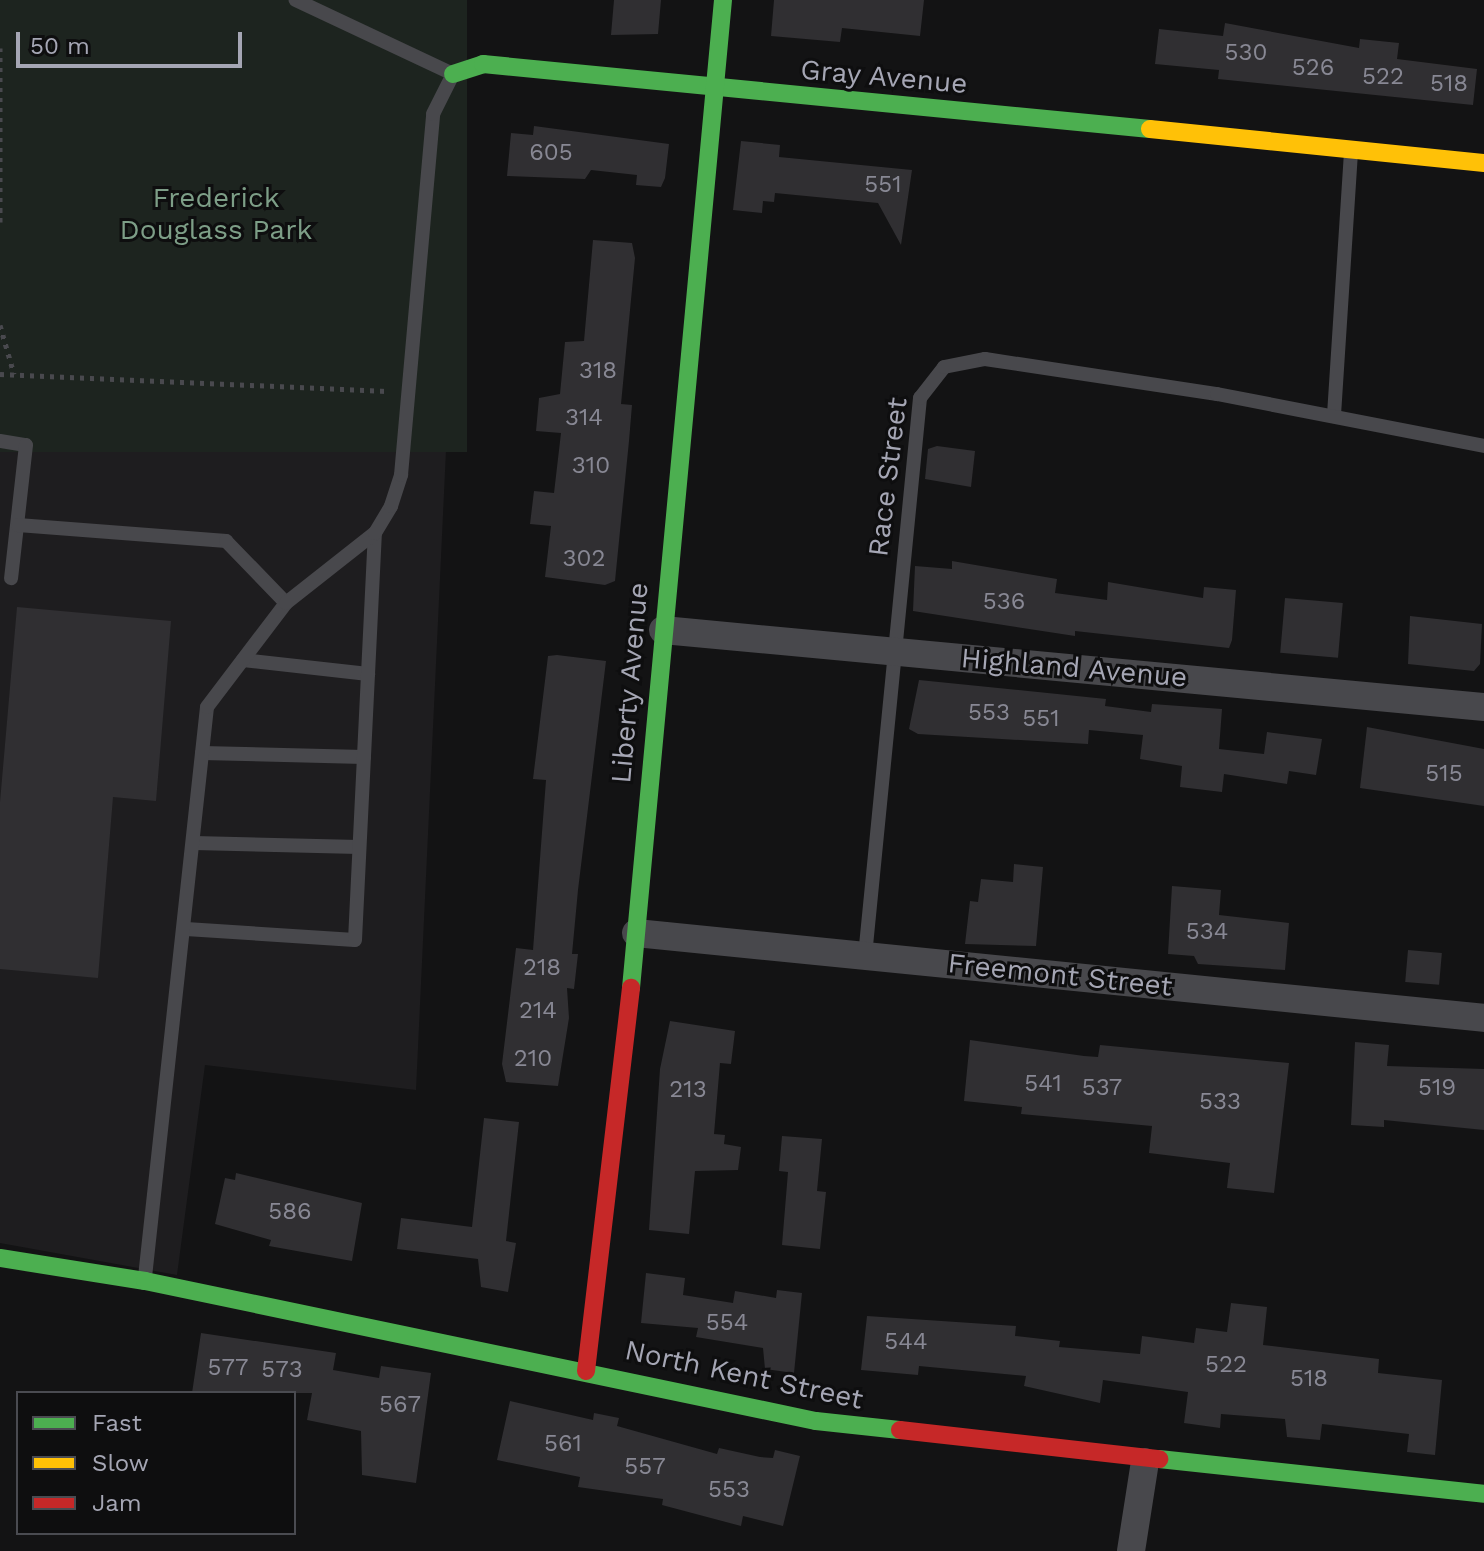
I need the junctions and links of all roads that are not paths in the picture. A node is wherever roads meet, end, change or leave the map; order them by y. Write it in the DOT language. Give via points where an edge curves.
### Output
graph roads {
  1 [pos="296,0"];
  2 [pos="723,0"];
  3 [pos="453,74"];
  4 [pos="714,86"];
  5 [pos="1351,149"];
  6 [pos="1484,163"];
  7 [pos="1334,415"];
  8 [pos="0,441"];
  9 [pos="1484,446"];
  10 [pos="18,525"];
  11 [pos="375,533"];
  12 [pos="11,578"];
  13 [pos="286,603"];
  14 [pos="663,630"];
  15 [pos="895,651"];
  16 [pos="243,660"];
  17 [pos="368,674"];
  18 [pos="1484,707"];
  19 [pos="202,753"];
  20 [pos="364,757"];
  21 [pos="194,843"];
  22 [pos="359,847"];
  23 [pos="186,929"];
  24 [pos="636,933"];
  25 [pos="865,956"];
  26 [pos="1484,1018"];
  27 [pos="0,1258"];
  28 [pos="145,1281"];
  29 [pos="586,1371"];
  30 [pos="1145,1462"];
  31 [pos="1484,1494"];
  32 [pos="1131,1551"];
  1 -- 3 [label="lane"];
  2 -- 4 [label="street, Liberty Avenue"];
  3 -- 4 [label="street, Gray Avenue" via="483,64"];
  3 -- 11 [label="lane" via="433,114 401,475"];
  4 -- 5 [label="street, Gray Avenue"];
  4 -- 14 [label="street, Liberty Avenue"];
  5 -- 6 [label="street, Gray Avenue"];
  5 -- 7 [label="lane"];
  7 -- 9 [label="lane, Race Street"];
  7 -- 15 [label="lane, Race Street" via="985,359 944,367 920,398"];
  8 -- 10 [label="lane" via="26,445"];
  10 -- 12 [label="lane"];
  10 -- 13 [label="lane" via="226,541"];
  11 -- 13 [label="lane"];
  11 -- 17 [label="lane"];
  13 -- 16 [label="lane"];
  14 -- 15 [label="street, Highland Avenue"];
  14 -- 24 [label="street, Liberty Avenue"];
  15 -- 18 [label="street, Highland Avenue"];
  15 -- 25 [label="lane, Race Street"];
  16 -- 17 [label="lane"];
  16 -- 19 [label="lane" via="207,707"];
  17 -- 20 [label="lane"];
  19 -- 20 [label="lane"];
  19 -- 21 [label="lane"];
  20 -- 22 [label="lane"];
  21 -- 22 [label="lane"];
  21 -- 23 [label="lane"];
  22 -- 23 [label="lane" via="355,940"];
  23 -- 28 [label="lane"];
  24 -- 25 [label="street, Freemont Street"];
  24 -- 29 [label="street, Liberty Avenue"];
  25 -- 26 [label="street, Freemont Street"];
  27 -- 28 [label="street, North Kent Street"];
  28 -- 29 [label="street, North Kent Street"];
  29 -- 30 [label="street, North Kent Street" via="816,1421"];
  30 -- 31 [label="street, North Kent Street"];
  30 -- 32 [label="street"];
}
